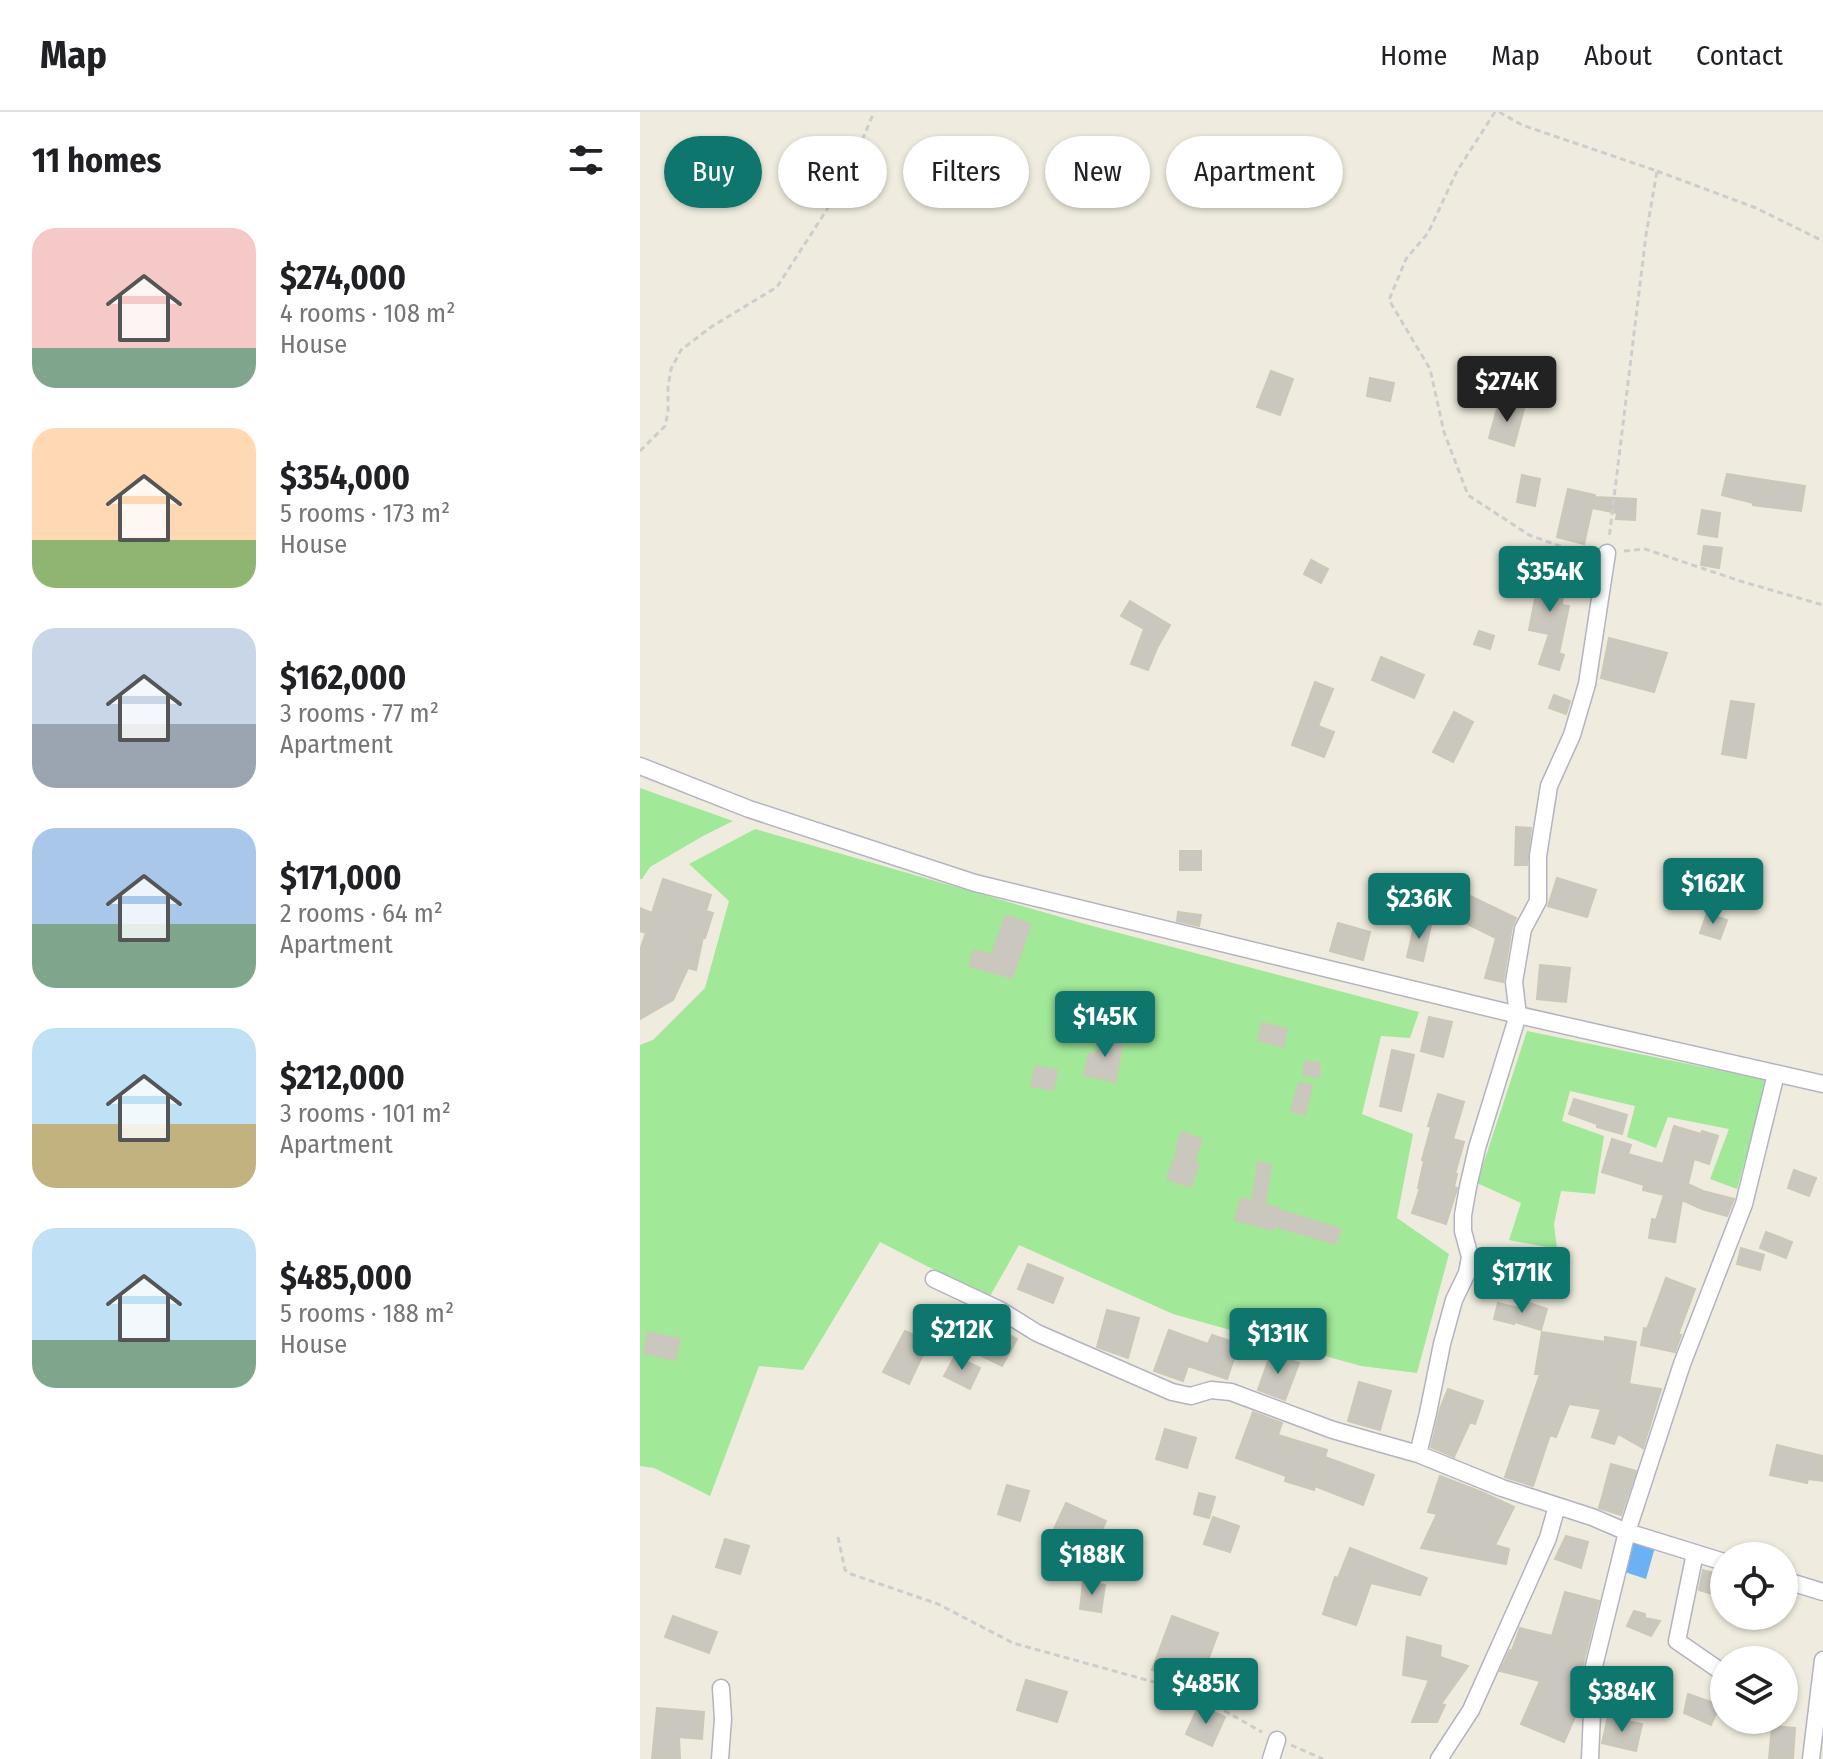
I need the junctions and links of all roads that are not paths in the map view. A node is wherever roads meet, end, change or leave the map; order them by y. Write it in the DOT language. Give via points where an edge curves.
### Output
graph roads {
  1 [pos="1607,553"];
  2 [pos="640,766"];
  3 [pos="1518,1015"];
  4 [pos="1776,1074"];
  5 [pos="1823,1084"];
  6 [pos="934,1279"];
  7 [pos="1418,1454"];
  8 [pos="1557,1506"];
  9 [pos="1627,1532"];
  10 [pos="1695,1553"];
  11 [pos="1710,1558"];
  12 [pos="1798,1584"];
  13 [pos="1823,1592"];
  14 [pos="1823,1660"];
  15 [pos="1710,1664"];
  16 [pos="721,1688"];
  17 [pos="1277,1740"];
  18 [pos="720,1759"];
  19 [pos="1271,1759"];
  20 [pos="1439,1759"];
  21 [pos="1590,1759"];
  22 [pos="1811,1759"];
  1 -- 3 [label="street" via="1587,684 1549,786 1538,856 1538,901 1523,929 1514,982"];
  2 -- 3 [label="street" via="749,809 975,883"];
  3 -- 4 [label="street"];
  3 -- 7 [label="street" via="1471,1174 1463,1215 1470,1257 1467,1273 1442,1344"];
  4 -- 5 [label="street"];
  4 -- 9 [label="street" via="1744,1204 1682,1364"];
  6 -- 7 [label="street" via="1037,1333 1172,1392 1231,1392"];
  7 -- 8 [label="street"];
  8 -- 9 [label="street"];
  8 -- 20 [label="street" via="1548,1538 1471,1710"];
  9 -- 10 [label="street"];
  9 -- 21 [label="street" via="1594,1666"];
  10 -- 11 [label="street"];
  10 -- 15 [label="street" via="1677,1641"];
  12 -- 13 [label="street"];
  14 -- 22 [label="street"];
  16 -- 18 [label="street"];
  17 -- 19 [label="street"];
}
